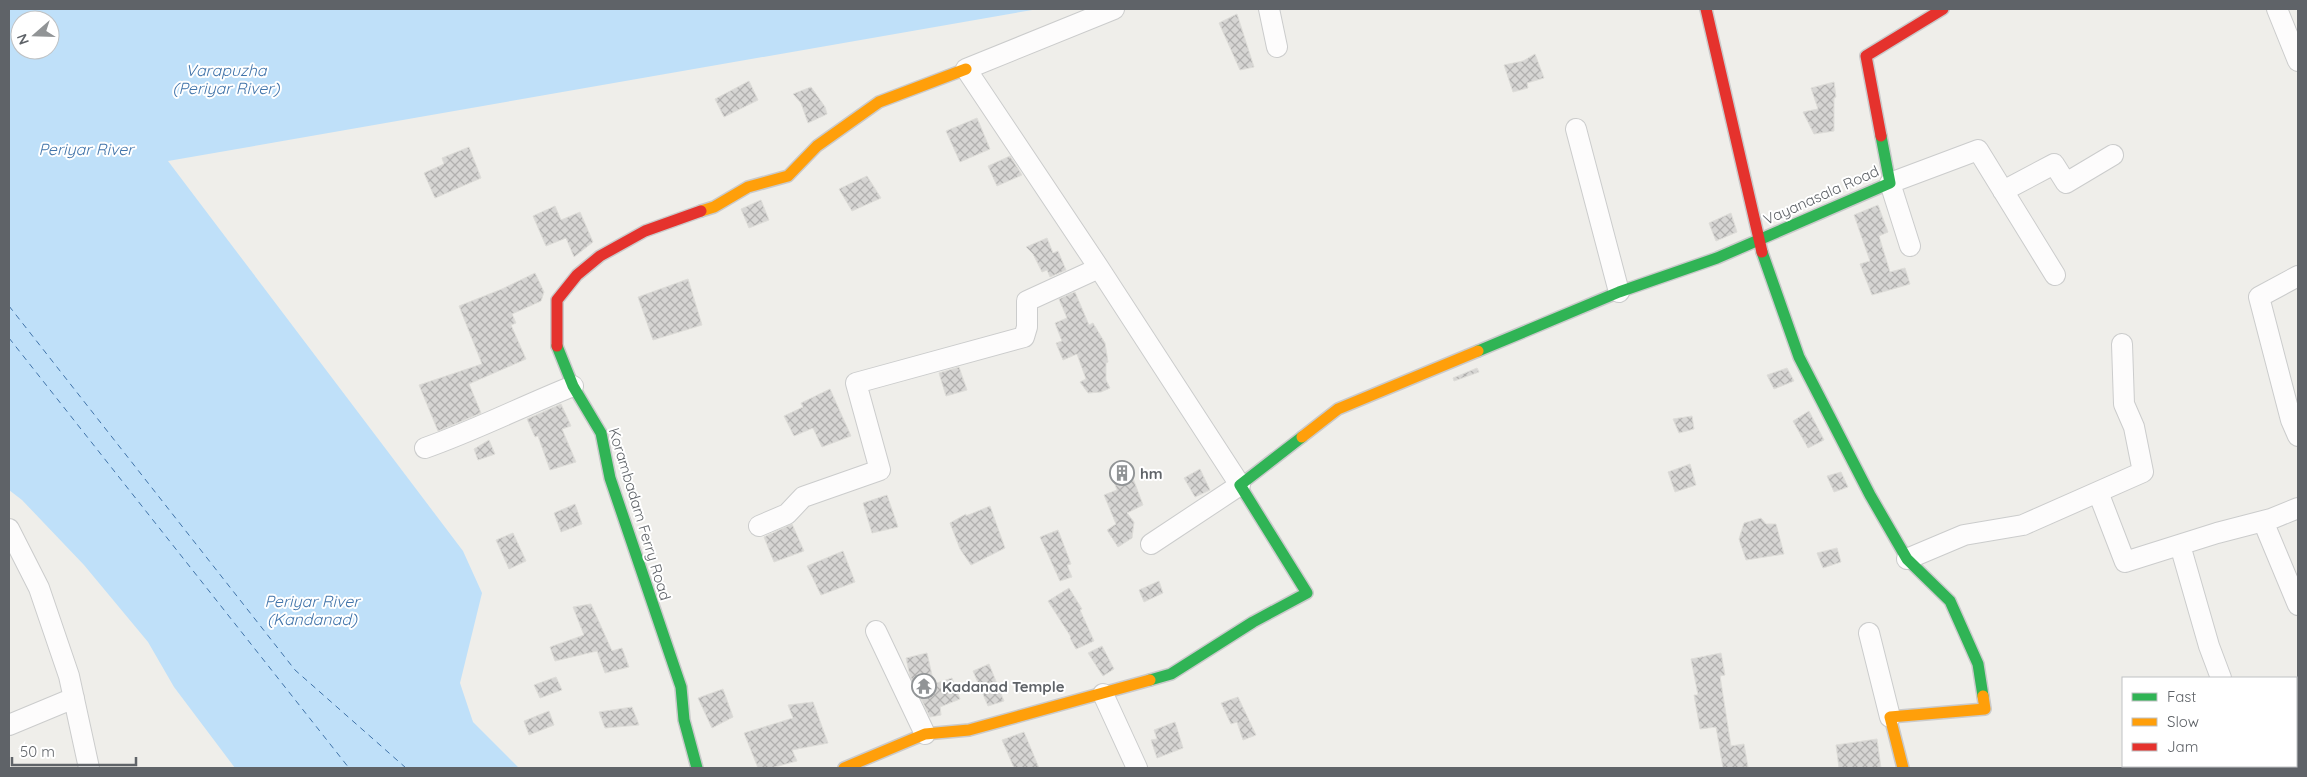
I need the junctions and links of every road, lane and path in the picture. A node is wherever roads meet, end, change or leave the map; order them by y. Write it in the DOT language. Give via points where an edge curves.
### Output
graph roads {
  1 [pos="1114,9"];
  2 [pos="1269,9"];
  3 [pos="1706,9"];
  4 [pos="1942,9"];
  5 [pos="2277,9"];
  6 [pos="1276,47"];
  7 [pos="2298,61"];
  8 [pos="966,69"];
  9 [pos="1576,129"];
  10 [pos="2113,155"];
  11 [pos="1890,182"];
  12 [pos="2003,191"];
  13 [pos="1758,240"];
  14 [pos="1910,246"];
  15 [pos="1099,268"];
  16 [pos="2055,276"];
  17 [pos="2298,276"];
  18 [pos="1619,292"];
  19 [pos="2122,344"];
  20 [pos="573,386"];
  21 [pos="2298,436"];
  22 [pos="425,448"];
  23 [pos="1240,485"];
  24 [pos="2098,492"];
  25 [pos="2298,508"];
  26 [pos="2263,521"];
  27 [pos="759,526"];
  28 [pos="9,529"];
  29 [pos="1151,544"];
  30 [pos="2180,545"];
  31 [pos="1907,559"];
  32 [pos="2298,605"];
  33 [pos="876,631"];
  34 [pos="1869,634"];
  35 [pos="2222,677"];
  36 [pos="1103,694"];
  37 [pos="74,698"];
  38 [pos="1890,717"];
  39 [pos="9,725"];
  40 [pos="925,734"];
  41 [pos="89,768"];
  42 [pos="697,768"];
  43 [pos="844,768"];
  44 [pos="1136,768"];
  45 [pos="1903,768"];
  1 -- 8 [label="street"];
  2 -- 6 [label="street"];
  3 -- 13 [label="street"];
  4 -- 11 [label="street, Vayanasala Road" via="1866,56"];
  5 -- 7 [label="street"];
  8 -- 15 [label="street"];
  8 -- 20 [label="street, Korambadam Ferry Road" via="879,102 817,146 788,176 748,187 714,208 645,231 600,256 577,275 557,300 556,342"];
  9 -- 18 [label="street"];
  10 -- 12 [label="street" via="2066,183 2054,164"];
  11 -- 12 [label="street" via="1978,150"];
  11 -- 13 [label="street, Vayanasala Road"];
  11 -- 14 [label="street"];
  12 -- 16 [label="street"];
  13 -- 18 [label="street, Vayanasala Road"];
  13 -- 31 [label="street" via="1799,357"];
  15 -- 23 [label="street"];
  15 -- 27 [label="street" via="1027,301 1024,337 856,383 880,470 803,497 787,514"];
  17 -- 21 [label="street" via="2259,297"];
  18 -- 23 [label="street, Vayanasala Road" via="1338,409"];
  19 -- 24 [label="street" via="2124,404 2134,427 2143,472"];
  20 -- 22 [label="street"];
  20 -- 42 [label="street, Korambadam Ferry Road" via="601,433 612,486 681,687 684,720"];
  23 -- 29 [label="street"];
  23 -- 36 [label="street" via="1307,593 1253,622 1171,674"];
  24 -- 30 [label="street" via="2125,562"];
  24 -- 31 [label="street" via="2023,525 1964,535"];
  25 -- 26 [label="street"];
  26 -- 30 [label="street"];
  26 -- 32 [label="street"];
  28 -- 37 [label="street" via="39,588"];
  30 -- 35 [label="street" via="2209,646"];
  31 -- 38 [label="street" via="1950,601 1978,664 1986,709"];
  33 -- 40 [label="street"];
  34 -- 38 [label="street"];
  36 -- 40 [label="street" via="969,730"];
  36 -- 44 [label="street"];
  37 -- 39 [label="street"];
  37 -- 41 [label="street"];
  38 -- 45 [label="street"];
  40 -- 43 [label="street"];
}
